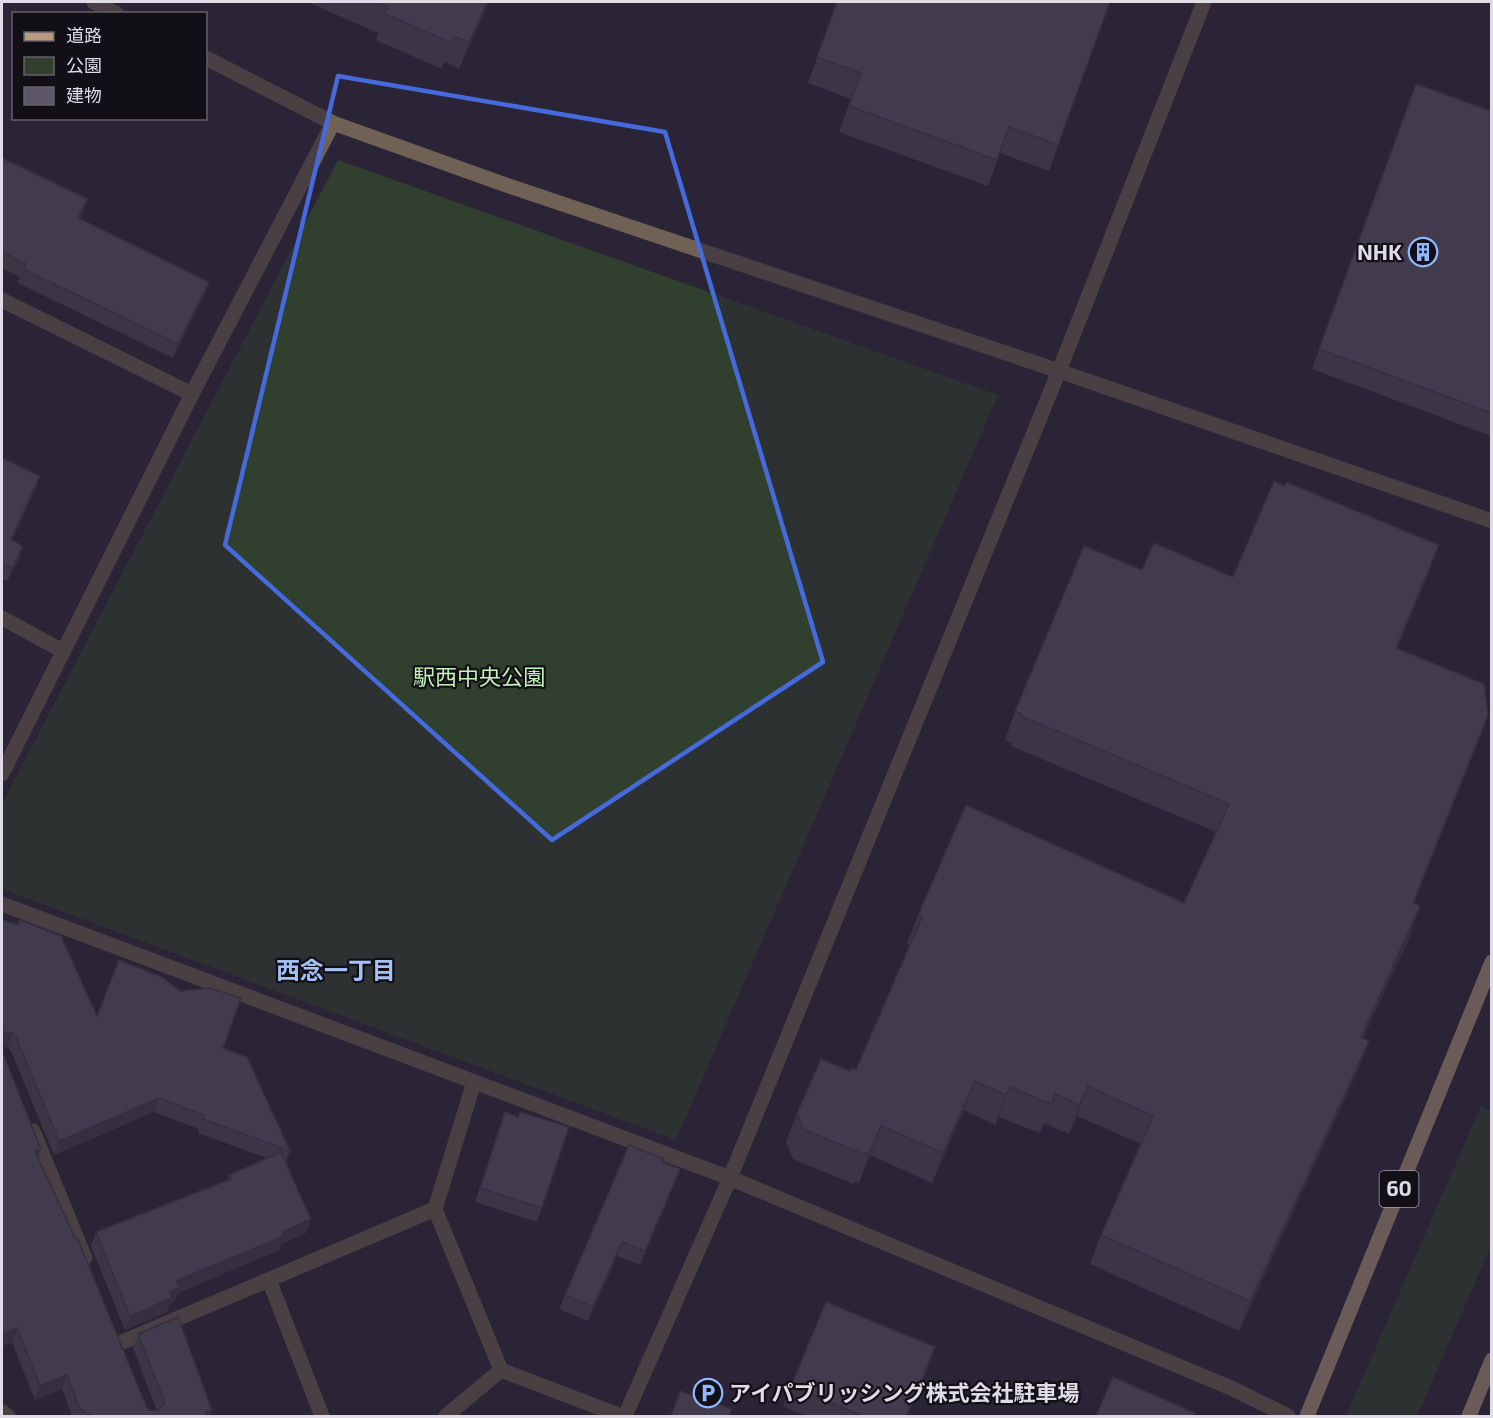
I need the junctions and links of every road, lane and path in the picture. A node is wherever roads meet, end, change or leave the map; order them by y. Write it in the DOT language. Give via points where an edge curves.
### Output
graph roads {
  1 [pos="94,2"];
  2 [pos="1204,2"];
  3 [pos="113,12"];
  4 [pos="207,59"];
  5 [pos="333,123"];
  6 [pos="2,300"];
  7 [pos="1059,371"];
  8 [pos="192,394"];
  9 [pos="1491,520"];
  10 [pos="2,618"];
  11 [pos="63,651"];
  12 [pos="2,774"];
  13 [pos="2,904"];
  14 [pos="1491,962"];
  15 [pos="474,1082"];
  16 [pos="29,1121"];
  17 [pos="730,1178"];
  18 [pos="435,1209"];
  19 [pos="93,1276"];
  20 [pos="269,1280"];
  21 [pos="120,1343"];
  22 [pos="1491,1360"];
  23 [pos="501,1370"];
  24 [pos="2,1412"];
  25 [pos="8,1416"];
  26 [pos="322,1416"];
  27 [pos="446,1416"];
  28 [pos="623,1416"];
  29 [pos="1288,1416"];
  30 [pos="1307,1416"];
  31 [pos="1469,1416"];
  1 -- 3 [label="street"];
  2 -- 7 [label="street"];
  4 -- 5 [label="street"];
  5 -- 7 [label="street"];
  5 -- 8 [label="street"];
  6 -- 8 [label="street"];
  7 -- 9 [label="street"];
  7 -- 17 [label="street"];
  8 -- 11 [label="street"];
  10 -- 11 [label="street"];
  11 -- 12 [label="street"];
  13 -- 15 [label="street"];
  14 -- 30 [label="main road, 60"];
  15 -- 17 [label="street"];
  15 -- 18 [label="street"];
  16 -- 19 [label="street"];
  17 -- 28 [label="street"];
  17 -- 29 [label="street" via="1231,1388"];
  18 -- 20 [label="street"];
  18 -- 23 [label="street"];
  20 -- 21 [label="street"];
  20 -- 26 [label="street"];
  22 -- 31 [label="main road"];
  23 -- 27 [label="street"];
  23 -- 28 [label="street"];
  24 -- 25 [label="street"];
}
